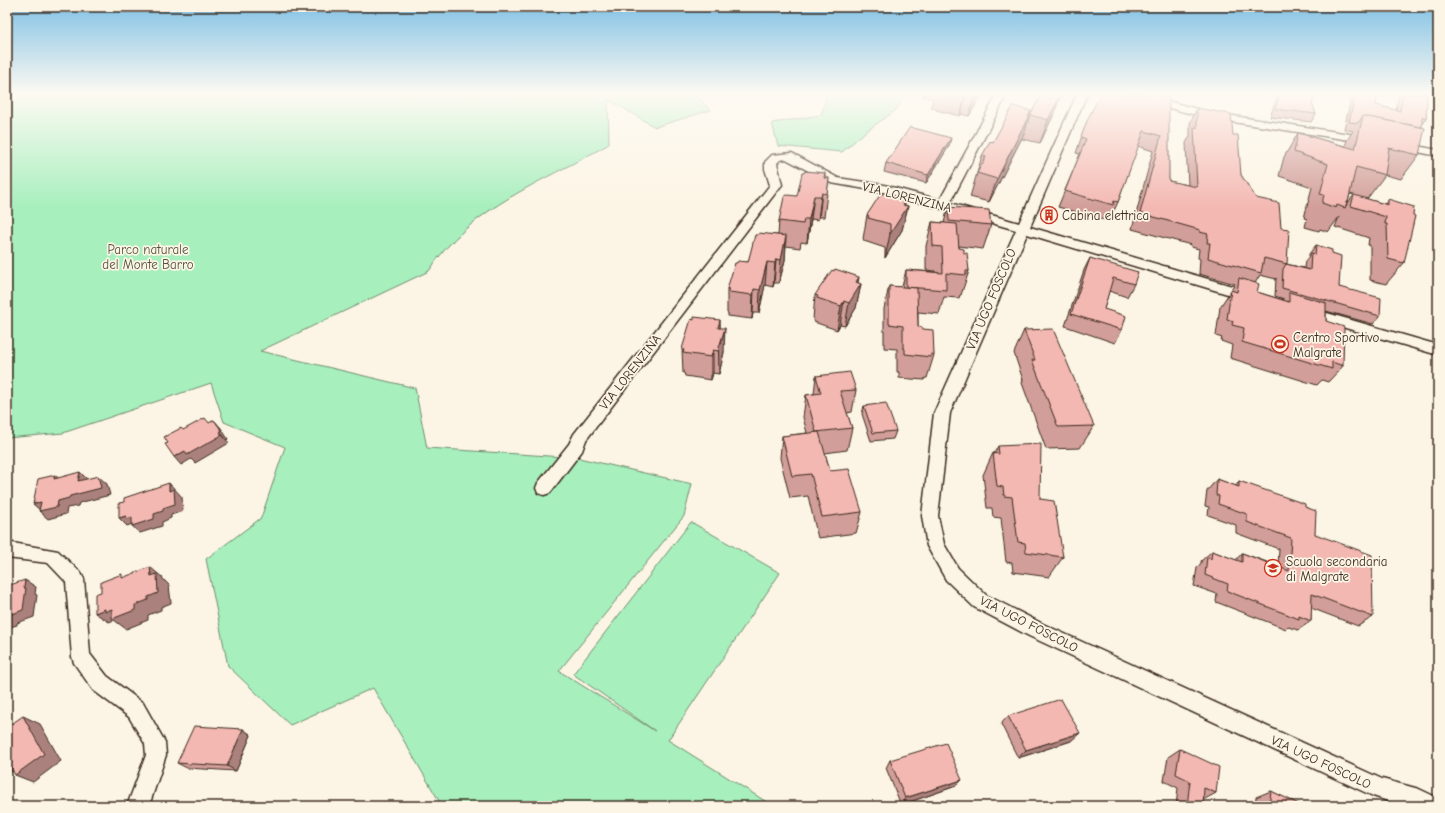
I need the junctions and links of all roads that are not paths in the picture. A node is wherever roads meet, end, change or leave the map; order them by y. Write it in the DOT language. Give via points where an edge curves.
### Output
graph roads {
  1 [pos="982,132"];
  2 [pos="1065,132"];
  3 [pos="1318,132"];
  4 [pos="1377,141"];
  5 [pos="1392,144"];
  6 [pos="1438,153"];
  7 [pos="943,205"];
  8 [pos="1022,229"];
  9 [pos="1264,300"];
  10 [pos="1294,308"];
  11 [pos="1438,350"];
  12 [pos="544,488"];
  13 [pos="7,550"];
  14 [pos="1380,789"];
  15 [pos="138,806"];
  16 [pos="1400,806"];
  17 [pos="1432,806"];
  1 -- 7 [label="street"];
  2 -- 8 [label="street, VIA UGO FOSCOLO"];
  3 -- 4 [label="street"];
  5 -- 6 [label="street"];
  7 -- 8 [label="street, VIA LORENZINA"];
  7 -- 12 [label="street, VIA LORENZINA" via="884,189 834,180 788,155 776,157 771,162 776,185 579,438 576,447"];
  8 -- 9 [label="street, VIA LORENZINA"];
  8 -- 14 [label="street, VIA UGO FOSCOLO" via="942,413 930,516 936,546 952,574 980,601 1036,630"];
  10 -- 11 [label="street"];
  13 -- 15 [label="street" via="52,556 75,579 81,657 100,683 136,710 155,742 156,755"];
  14 -- 16 [label="street, VIA UGO FOSCOLO"];
  14 -- 17 [label="street, VIA UGO FOSCOLO"];
}
